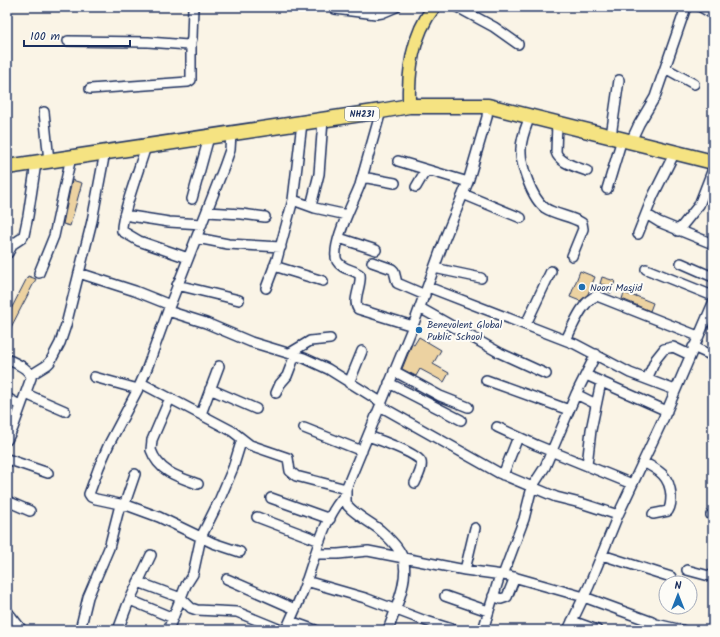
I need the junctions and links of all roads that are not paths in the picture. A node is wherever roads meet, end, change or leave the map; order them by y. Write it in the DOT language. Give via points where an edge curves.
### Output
graph roads {
  1 [pos="193,7"];
  2 [pos="396,7"];
  3 [pos="434,7"];
  4 [pos="457,7"];
  5 [pos="686,7"];
  6 [pos="700,7"];
  7 [pos="335,9"];
  8 [pos="713,14"];
  9 [pos="68,41"];
  10 [pos="191,42"];
  11 [pos="518,44"];
  12 [pos="665,68"];
  13 [pos="620,80"];
  14 [pos="694,84"];
  15 [pos="90,89"];
  16 [pos="409,106"];
  17 [pos="488,106"];
  18 [pos="381,111"];
  19 [pos="44,112"];
  20 [pos="530,116"];
  21 [pos="323,120"];
  22 [pos="302,123"];
  23 [pos="557,123"];
  24 [pos="231,134"];
  25 [pos="209,137"];
  26 [pos="621,139"];
  27 [pos="146,146"];
  28 [pos="106,152"];
  29 [pos="675,152"];
  30 [pos="71,158"];
  31 [pos="398,161"];
  32 [pos="42,162"];
  33 [pos="713,162"];
  34 [pos="7,167"];
  35 [pos="713,169"];
  36 [pos="428,170"];
  37 [pos="587,171"];
  38 [pos="362,177"];
  39 [pos="468,182"];
  40 [pos="395,183"];
  41 [pos="416,187"];
  42 [pos="607,189"];
  43 [pos="463,194"];
  44 [pos="192,199"];
  45 [pos="293,200"];
  46 [pos="311,206"];
  47 [pos="207,212"];
  48 [pos="646,214"];
  49 [pos="124,215"];
  50 [pos="347,215"];
  51 [pos="265,217"];
  52 [pos="521,218"];
  53 [pos="202,224"];
  54 [pos="678,231"];
  55 [pos="638,234"];
  56 [pos="197,238"];
  57 [pos="340,238"];
  58 [pos="713,244"];
  59 [pos="280,248"];
  60 [pos="376,250"];
  61 [pos="8,253"];
  62 [pos="572,256"];
  63 [pos="188,258"];
  64 [pos="372,262"];
  65 [pos="681,263"];
  66 [pos="274,266"];
  67 [pos="434,268"];
  68 [pos="646,269"];
  69 [pos="550,271"];
  70 [pos="39,273"];
  71 [pos="78,273"];
  72 [pos="713,277"];
  73 [pos="481,278"];
  74 [pos="323,281"];
  75 [pos="178,285"];
  76 [pos="266,288"];
  77 [pos="426,291"];
  78 [pos="713,296"];
  79 [pos="239,300"];
  80 [pos="713,303"];
  81 [pos="169,308"];
  82 [pos="420,308"];
  83 [pos="526,324"];
  84 [pos="413,326"];
  85 [pos="698,336"];
  86 [pos="330,339"];
  87 [pos="566,340"];
  88 [pos="362,351"];
  89 [pos="691,351"];
  90 [pos="292,354"];
  91 [pos="596,354"];
  92 [pos="713,356"];
  93 [pos="7,359"];
  94 [pos="219,366"];
  95 [pos="394,371"];
  96 [pos="546,374"];
  97 [pos="586,374"];
  98 [pos="31,375"];
  99 [pos="94,377"];
  100 [pos="486,380"];
  101 [pos="647,380"];
  102 [pos="349,382"];
  103 [pos="601,382"];
  104 [pos="389,383"];
  105 [pos="140,386"];
  106 [pos="210,389"];
  107 [pos="675,390"];
  108 [pos="276,393"];
  109 [pos="26,394"];
  110 [pos="576,394"];
  111 [pos="7,398"];
  112 [pos="170,398"];
  113 [pos="380,404"];
  114 [pos="596,404"];
  115 [pos="21,406"];
  116 [pos="468,407"];
  117 [pos="256,409"];
  118 [pos="569,410"];
  119 [pos="65,411"];
  120 [pos="667,412"];
  121 [pos="201,414"];
  122 [pos="461,420"];
  123 [pos="497,427"];
  124 [pos="304,428"];
  125 [pos="368,436"];
  126 [pos="518,437"];
  127 [pos="242,439"];
  128 [pos="7,440"];
  129 [pos="362,451"];
  130 [pos="552,451"];
  131 [pos="7,459"];
  132 [pos="643,462"];
  133 [pos="587,465"];
  134 [pos="48,472"];
  135 [pos="134,474"];
  136 [pos="504,475"];
  137 [pos="415,483"];
  138 [pos="198,484"];
  139 [pos="632,484"];
  140 [pos="532,487"];
  141 [pos="345,492"];
  142 [pos="271,498"];
  143 [pos="7,501"];
  144 [pos="122,505"];
  145 [pos="30,511"];
  146 [pos="654,514"];
  147 [pos="618,515"];
  148 [pos="257,517"];
  149 [pos="330,519"];
  150 [pos="475,528"];
  151 [pos="201,537"];
  152 [pos="320,541"];
  153 [pos="240,552"];
  154 [pos="315,554"];
  155 [pos="151,555"];
  156 [pos="602,555"];
  157 [pos="403,558"];
  158 [pos="465,570"];
  159 [pos="687,570"];
  160 [pos="502,575"];
  161 [pos="665,575"];
  162 [pos="515,577"];
  163 [pos="713,577"];
  164 [pos="227,579"];
  165 [pos="306,581"];
  166 [pos="138,582"];
  167 [pos="445,596"];
  168 [pos="493,596"];
  169 [pos="584,597"];
  170 [pos="181,598"];
  171 [pos="130,600"];
  172 [pos="295,609"];
  173 [pos="395,609"];
  174 [pos="7,611"];
  175 [pos="488,611"];
  176 [pos="173,618"];
  177 [pos="572,621"];
  178 [pos="288,626"];
  179 [pos="656,627"];
  180 [pos="22,630"];
  181 [pos="80,630"];
  182 [pos="118,630"];
  183 [pos="168,630"];
  184 [pos="281,630"];
  185 [pos="315,630"];
  186 [pos="388,630"];
  187 [pos="454,630"];
  188 [pos="483,630"];
  189 [pos="568,630"];
  190 [pos="597,630"];
  191 [pos="682,630"];
  1 -- 10 [label="street"];
  2 -- 7 [label="street" via="376,14"];
  3 -- 16 [label="main road" via="427,16 415,44 411,60"];
  4 -- 11 [label="street" via="494,27"];
  5 -- 12 [label="street"];
  6 -- 8 [label="street"];
  9 -- 10 [label="street" via="186,45"];
  10 -- 15 [label="street" via="191,80 188,82"];
  12 -- 14 [label="street"];
  12 -- 26 [label="street" via="655,97 639,124"];
  13 -- 26 [label="street"];
  16 -- 17 [label="highway, NH231"];
  16 -- 18 [label="highway, NH231"];
  17 -- 20 [label="highway, NH231"];
  17 -- 39 [label="street"];
  18 -- 21 [label="highway, NH231"];
  18 -- 38 [label="street"];
  19 -- 32 [label="street"];
  20 -- 23 [label="highway, NH231"];
  20 -- 62 [label="street" via="521,149 522,160 528,180 541,204 553,212 582,223 583,229"];
  21 -- 22 [label="highway, NH231"];
  21 -- 46 [label="street" via="319,174"];
  22 -- 24 [label="highway, NH231"];
  22 -- 45 [label="street"];
  23 -- 26 [label="highway, NH231"];
  23 -- 37 [label="street" via="557,156"];
  24 -- 25 [label="highway, NH231"];
  24 -- 47 [label="street" via="230,150"];
  25 -- 27 [label="highway, NH231"];
  25 -- 44 [label="street"];
  26 -- 29 [label="highway, NH231"];
  26 -- 42 [label="street"];
  27 -- 28 [label="highway, NH231"];
  27 -- 49 [label="street"];
  28 -- 30 [label="highway, NH231"];
  28 -- 71 [label="street"];
  29 -- 33 [label="highway, NH231"];
  29 -- 48 [label="street"];
  30 -- 32 [label="highway, NH231"];
  30 -- 70 [label="street" via="54,236"];
  31 -- 36 [label="street"];
  32 -- 34 [label="highway, NH231"];
  32 -- 61 [label="street" via="24,235 13,244"];
  35 -- 54 [label="street" via="699,205"];
  36 -- 39 [label="street"];
  36 -- 41 [label="street"];
  38 -- 40 [label="street"];
  38 -- 50 [label="street"];
  39 -- 43 [label="street"];
  43 -- 52 [label="street"];
  43 -- 67 [label="street"];
  45 -- 46 [label="street"];
  45 -- 59 [label="street"];
  46 -- 50 [label="street"];
  47 -- 51 [label="street"];
  47 -- 53 [label="street"];
  48 -- 54 [label="street"];
  48 -- 55 [label="street"];
  49 -- 53 [label="street"];
  49 -- 63 [label="street" via="122,231 139,241"];
  50 -- 57 [label="street"];
  53 -- 56 [label="street"];
  54 -- 58 [label="street"];
  56 -- 59 [label="street" via="228,244"];
  56 -- 63 [label="street"];
  57 -- 60 [label="street"];
  57 -- 84 [label="street" via="337,261 344,268 360,275 356,304 358,309"];
  59 -- 66 [label="street"];
  63 -- 75 [label="street"];
  64 -- 77 [label="street" via="392,269 398,283"];
  65 -- 72 [label="street"];
  66 -- 74 [label="street"];
  66 -- 76 [label="street"];
  67 -- 73 [label="street"];
  67 -- 77 [label="street"];
  68 -- 78 [label="street"];
  69 -- 83 [label="street"];
  71 -- 81 [label="street" via="135,291"];
  71 -- 98 [label="street" via="60,343 47,365"];
  75 -- 79 [label="street"];
  75 -- 81 [label="street"];
  77 -- 82 [label="street"];
  77 -- 83 [label="street"];
  80 -- 85 [label="street"];
  81 -- 90 [label="street" via="251,342"];
  81 -- 105 [label="street"];
  82 -- 84 [label="street"];
  82 -- 96 [label="street" via="500,353"];
  83 -- 87 [label="street"];
  84 -- 95 [label="street"];
  85 -- 87 [label="street" via="597,296 581,310"];
  85 -- 89 [label="street"];
  86 -- 90 [label="street" via="310,341"];
  87 -- 91 [label="street"];
  88 -- 102 [label="street"];
  89 -- 92 [label="street"];
  89 -- 101 [label="street" via="664,349 656,359"];
  89 -- 107 [label="street"];
  90 -- 102 [label="street" via="328,369"];
  90 -- 108 [label="street" via="287,376"];
  91 -- 97 [label="street"];
  91 -- 101 [label="street"];
  93 -- 98 [label="street"];
  94 -- 106 [label="street"];
  95 -- 104 [label="street"];
  95 -- 116 [label="street" via="440,396"];
  97 -- 103 [label="street"];
  97 -- 110 [label="street"];
  98 -- 109 [label="street"];
  99 -- 105 [label="street"];
  100 -- 118 [label="street"];
  101 -- 107 [label="street"];
  102 -- 113 [label="street"];
  103 -- 114 [label="street"];
  103 -- 120 [label="street"];
  104 -- 113 [label="street"];
  104 -- 122 [label="street"];
  105 -- 112 [label="street"];
  105 -- 144 [label="street" via="109,444 89,494 91,497"];
  106 -- 117 [label="street"];
  106 -- 121 [label="street"];
  107 -- 120 [label="street"];
  109 -- 115 [label="street"];
  109 -- 119 [label="street"];
  110 -- 114 [label="street"];
  110 -- 118 [label="street"];
  111 -- 115 [label="street"];
  112 -- 121 [label="street"];
  112 -- 138 [label="street" via="150,450 165,470"];
  113 -- 125 [label="street"];
  113 -- 136 [label="street"];
  114 -- 133 [label="street"];
  115 -- 128 [label="street"];
  118 -- 130 [label="street"];
  120 -- 132 [label="street"];
  121 -- 127 [label="street"];
  123 -- 126 [label="street"];
  124 -- 129 [label="street"];
  125 -- 129 [label="street"];
  125 -- 137 [label="street" via="401,448 419,459 421,464"];
  126 -- 130 [label="street"];
  126 -- 136 [label="street"];
  127 -- 141 [label="street" via="256,447 288,458 290,472 296,476"];
  127 -- 151 [label="street" via="219,501"];
  129 -- 141 [label="street"];
  130 -- 133 [label="street"];
  130 -- 140 [label="street"];
  131 -- 134 [label="street"];
  132 -- 139 [label="street"];
  132 -- 146 [label="street" via="666,478 671,488 668,511"];
  133 -- 139 [label="street"];
  135 -- 144 [label="street"];
  136 -- 140 [label="street"];
  139 -- 147 [label="street"];
  140 -- 147 [label="street" via="556,497"];
  140 -- 160 [label="street" via="524,519"];
  141 -- 149 [label="street"];
  141 -- 157 [label="street" via="348,506 385,535"];
  142 -- 149 [label="street"];
  143 -- 145 [label="street"];
  144 -- 151 [label="street" via="159,517"];
  144 -- 181 [label="street" via="109,548 88,597"];
  147 -- 156 [label="street"];
  148 -- 152 [label="street"];
  149 -- 152 [label="street"];
  150 -- 158 [label="street"];
  151 -- 153 [label="street"];
  151 -- 170 [label="street" via="194,569"];
  152 -- 154 [label="street"];
  154 -- 157 [label="street" via="368,551"];
  154 -- 165 [label="street"];
  155 -- 166 [label="street"];
  156 -- 161 [label="street"];
  156 -- 169 [label="street"];
  157 -- 158 [label="street"];
  157 -- 173 [label="street" via="405,575"];
  158 -- 160 [label="street"];
  159 -- 163 [label="street"];
  160 -- 162 [label="street"];
  160 -- 168 [label="street"];
  162 -- 168 [label="street" via="507,597 501,599"];
  162 -- 169 [label="street"];
  164 -- 172 [label="street"];
  165 -- 172 [label="street"];
  165 -- 173 [label="street"];
  166 -- 170 [label="street"];
  166 -- 171 [label="street"];
  167 -- 175 [label="street"];
  168 -- 175 [label="street"];
  169 -- 177 [label="street"];
  169 -- 179 [label="street"];
  170 -- 176 [label="street"];
  170 -- 184 [label="street" via="197,610 237,612"];
  171 -- 176 [label="street"];
  171 -- 182 [label="street"];
  172 -- 178 [label="street"];
  173 -- 186 [label="street"];
  173 -- 187 [label="street"];
  174 -- 180 [label="street"];
  175 -- 188 [label="street"];
  176 -- 183 [label="street"];
  177 -- 189 [label="street"];
  177 -- 190 [label="street"];
  178 -- 185 [label="street"];
  179 -- 191 [label="street"];
}
